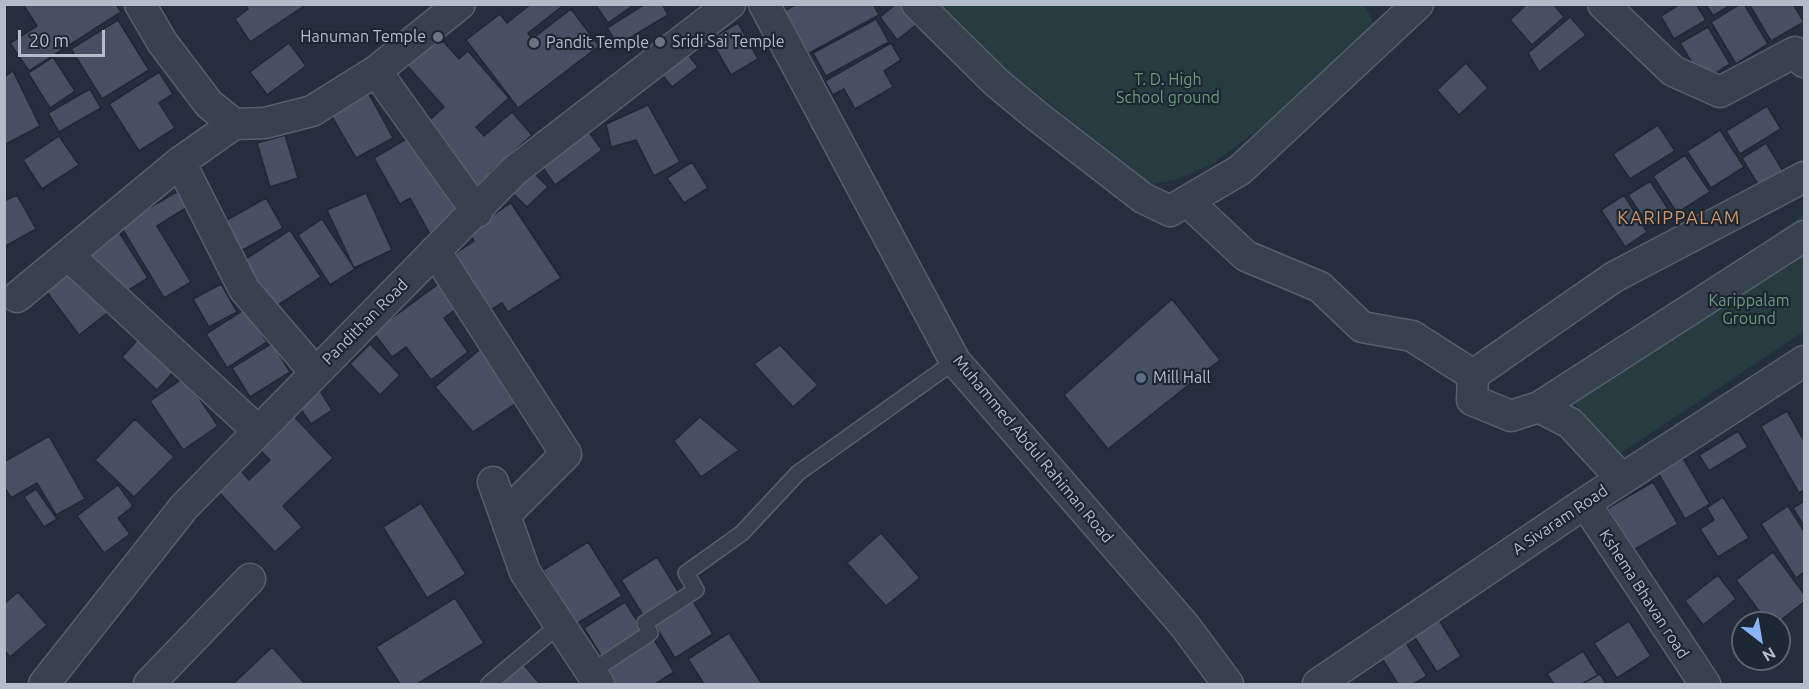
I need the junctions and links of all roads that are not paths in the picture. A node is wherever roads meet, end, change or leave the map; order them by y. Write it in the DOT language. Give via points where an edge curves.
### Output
graph roads {
  1 [pos="140,4"];
  2 [pos="460,4"];
  3 [pos="730,4"];
  4 [pos="764,4"];
  5 [pos="917,4"];
  6 [pos="1418,4"];
  7 [pos="1603,4"];
  8 [pos="1801,54"];
  9 [pos="376,71"];
  10 [pos="234,124"];
  11 [pos="180,162"];
  12 [pos="1804,177"];
  13 [pos="1188,202"];
  14 [pos="477,212"];
  15 [pos="1804,236"];
  16 [pos="435,251"];
  17 [pos="68,255"];
  18 [pos="17,297"];
  19 [pos="955,361"];
  20 [pos="1801,370"];
  21 [pos="315,372"];
  22 [pos="1473,375"];
  23 [pos="1539,407"];
  24 [pos="258,431"];
  25 [pos="1622,479"];
  26 [pos="493,482"];
  27 [pos="1585,503"];
  28 [pos="506,514"];
  29 [pos="250,579"];
  30 [pos="559,624"];
  31 [pos="595,678"];
  32 [pos="44,684"];
  33 [pos="149,684"];
  34 [pos="489,684"];
  35 [pos="1228,684"];
  36 [pos="1318,684"];
  37 [pos="1705,684"];
  1 -- 10 [label="street" via="162,42 209,104"];
  2 -- 9 [label="street"];
  3 -- 14 [label="street, Pandithan Road" via="514,171"];
  4 -- 19 [label="street, Muhammed Abdul Rahiman Road"];
  5 -- 13 [label="street" via="997,83 1143,198 1170,211"];
  6 -- 13 [label="street" via="1240,170"];
  7 -- 8 [label="street" via="1673,71 1720,92"];
  9 -- 10 [label="street" via="312,111 265,123"];
  9 -- 14 [label="street"];
  10 -- 11 [label="street"];
  11 -- 17 [label="street"];
  11 -- 21 [label="street" via="244,289"];
  12 -- 22 [label="street" via="1614,277"];
  13 -- 22 [label="street" via="1246,256 1320,286 1362,327 1412,336"];
  14 -- 16 [label="street, Pandithan Road"];
  15 -- 23 [label="street"];
  16 -- 21 [label="street, Pandithan Road"];
  16 -- 28 [label="street" via="566,454"];
  17 -- 18 [label="street"];
  17 -- 24 [label="street"];
  19 -- 31 [label="lane" via="798,473 742,533 686,573 696,590 645,623 651,633"];
  19 -- 35 [label="street, Muhammed Abdul Rahiman Road" via="1185,626"];
  20 -- 25 [label="street, A Sivaram Road"];
  21 -- 24 [label="street, Pandithan Road"];
  22 -- 23 [label="street" via="1472,400 1510,416"];
  23 -- 25 [label="street" via="1570,423"];
  24 -- 32 [label="street, Pandithan Road" via="184,507"];
  25 -- 27 [label="street, A Sivaram Road"];
  26 -- 28 [label="street"];
  27 -- 36 [label="street, A Sivaram Road"];
  27 -- 37 [label="street, Kshema Bhavan road"];
  28 -- 30 [label="street" via="525,572"];
  29 -- 33 [label="street"];
  30 -- 31 [label="street"];
  30 -- 34 [label="lane"];
}
